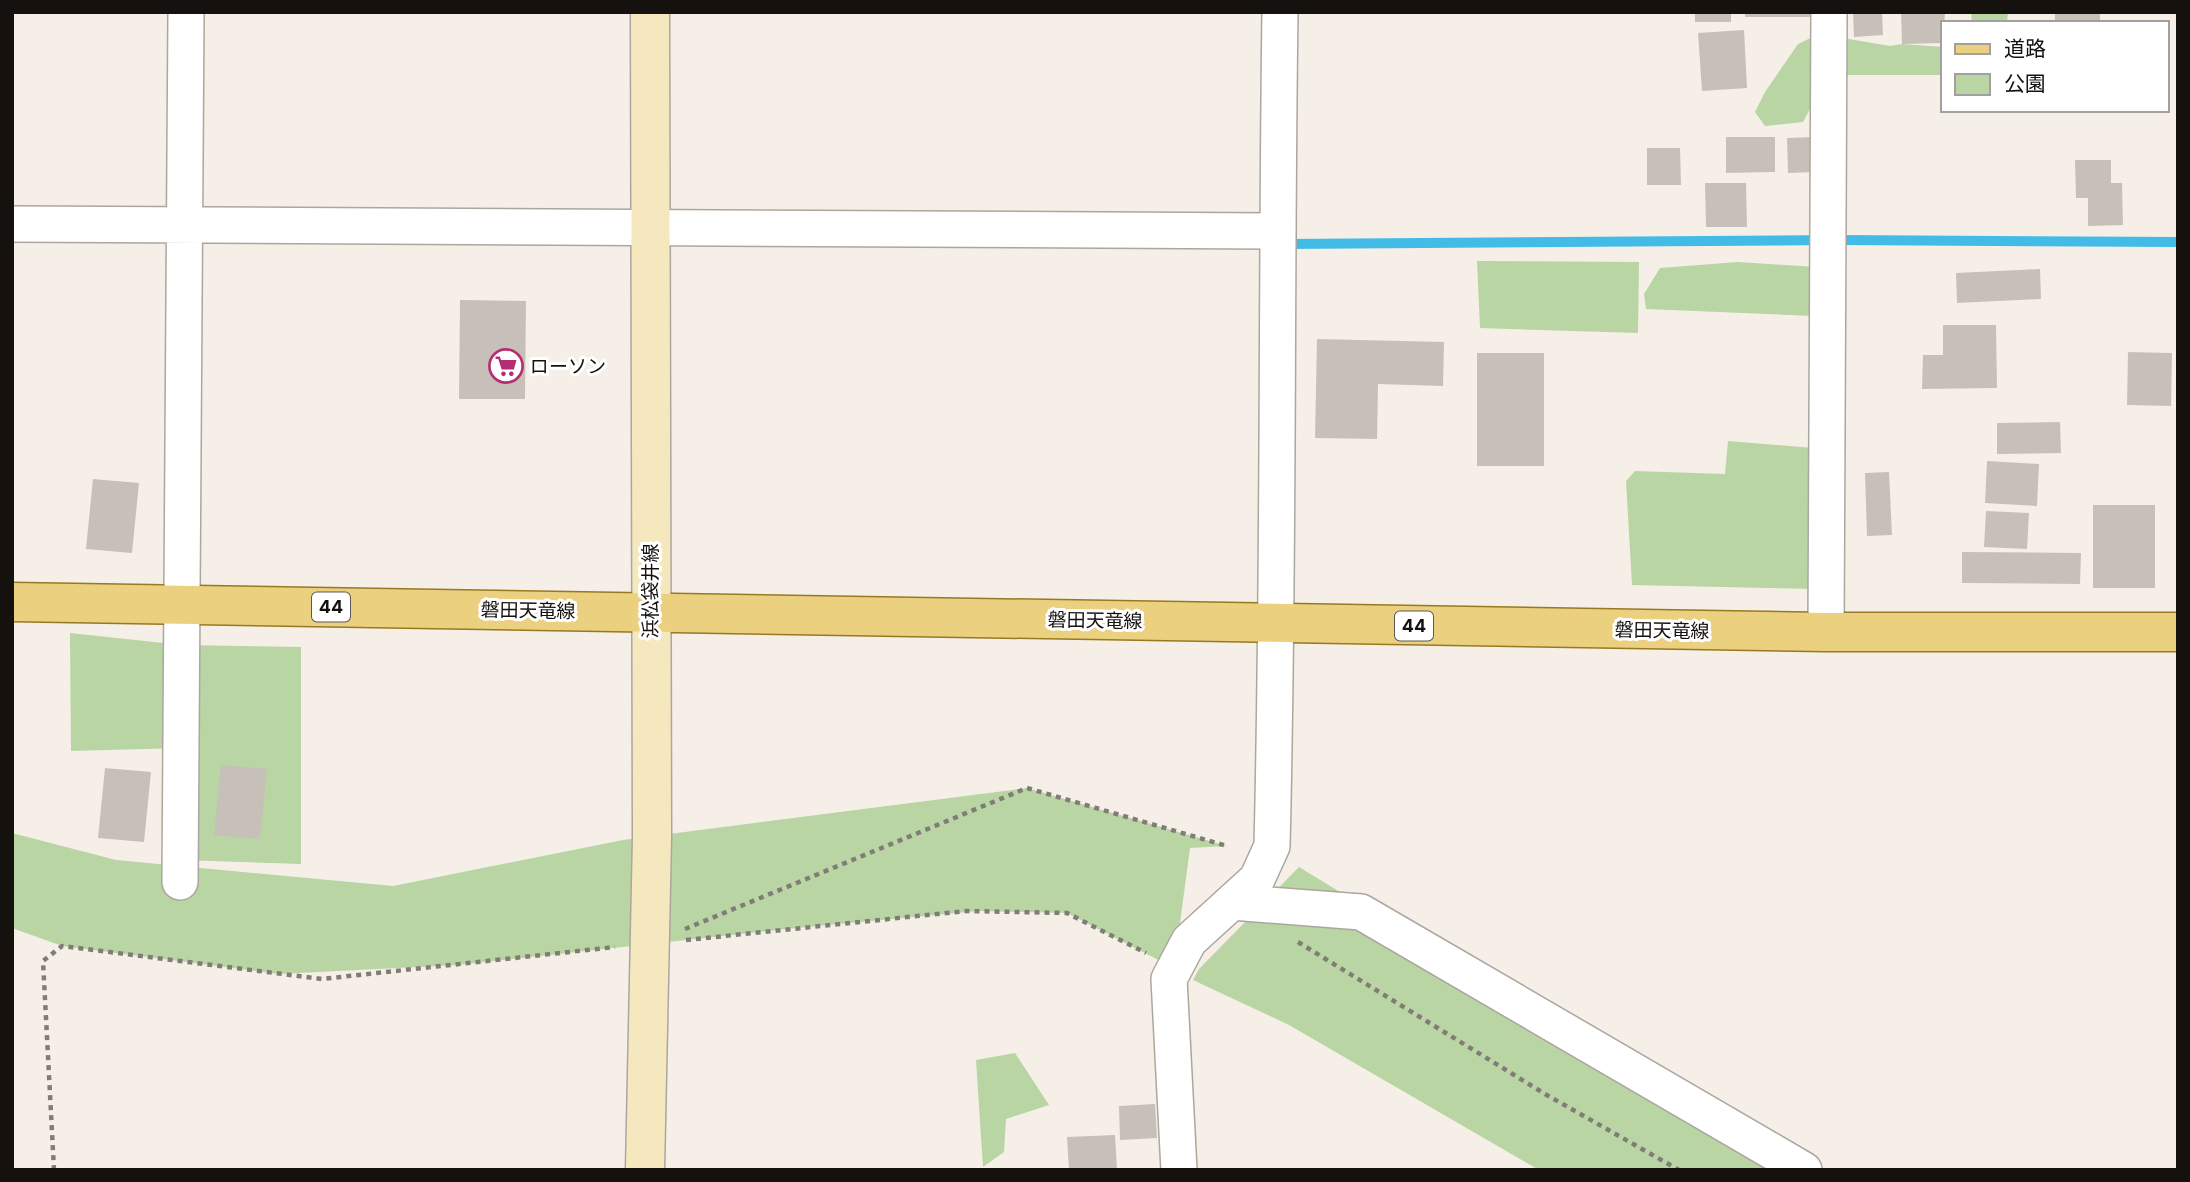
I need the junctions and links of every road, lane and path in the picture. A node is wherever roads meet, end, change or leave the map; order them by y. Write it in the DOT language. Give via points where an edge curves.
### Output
graph roads {
  1 [pos="186,12"];
  2 [pos="650,12"];
  3 [pos="1280,12"];
  4 [pos="1829,12"];
  5 [pos="12,224"];
  6 [pos="185,226"];
  7 [pos="650,229"];
  8 [pos="1277,231"];
  9 [pos="12,602"];
  10 [pos="183,605"];
  11 [pos="650,612"];
  12 [pos="1277,623"];
  13 [pos="1826,632"];
  14 [pos="2178,632"];
  15 [pos="1227,846"];
  16 [pos="180,882"];
  17 [pos="1232,902"];
  18 [pos="1290,937"];
  19 [pos="648,944"];
  20 [pos="1174,968"];
  21 [pos="54,1170"];
  22 [pos="645,1170"];
  23 [pos="1179,1170"];
  24 [pos="1679,1170"];
  25 [pos="1804,1170"];
  1 -- 6 [label="street"];
  2 -- 7 [label="main road, 浜松袋井線"];
  3 -- 8 [label="street"];
  4 -- 13 [label="street"];
  5 -- 6 [label="street"];
  6 -- 7 [label="street"];
  6 -- 10 [label="street"];
  7 -- 8 [label="street"];
  7 -- 11 [label="main road, 浜松袋井線"];
  8 -- 12 [label="street"];
  9 -- 10 [label="main road, 磐田天竜線 / 44"];
  10 -- 11 [label="main road, 磐田天竜線 / 44"];
  10 -- 16 [label="street"];
  11 -- 12 [label="main road, 磐田天竜線 / 44"];
  11 -- 19 [label="main road, 浜松袋井線"];
  12 -- 13 [label="main road, 磐田天竜線 / 44"];
  12 -- 17 [label="street" via="1272,846 1257,879"];
  13 -- 14 [label="main road, 磐田天竜線 / 44"];
  15 -- 19 [label="path" via="1027,788"];
  17 -- 20 [label="street" via="1189,941"];
  17 -- 25 [label="street" via="1361,912"];
  18 -- 24 [label="path" via="1545,1094"];
  19 -- 20 [label="path" via="966,911 1067,913"];
  19 -- 21 [label="path" via="322,979 62,946 43,961"];
  19 -- 22 [label="main road, 浜松袋井線"];
  20 -- 23 [label="street" via="1169,979"];
}
